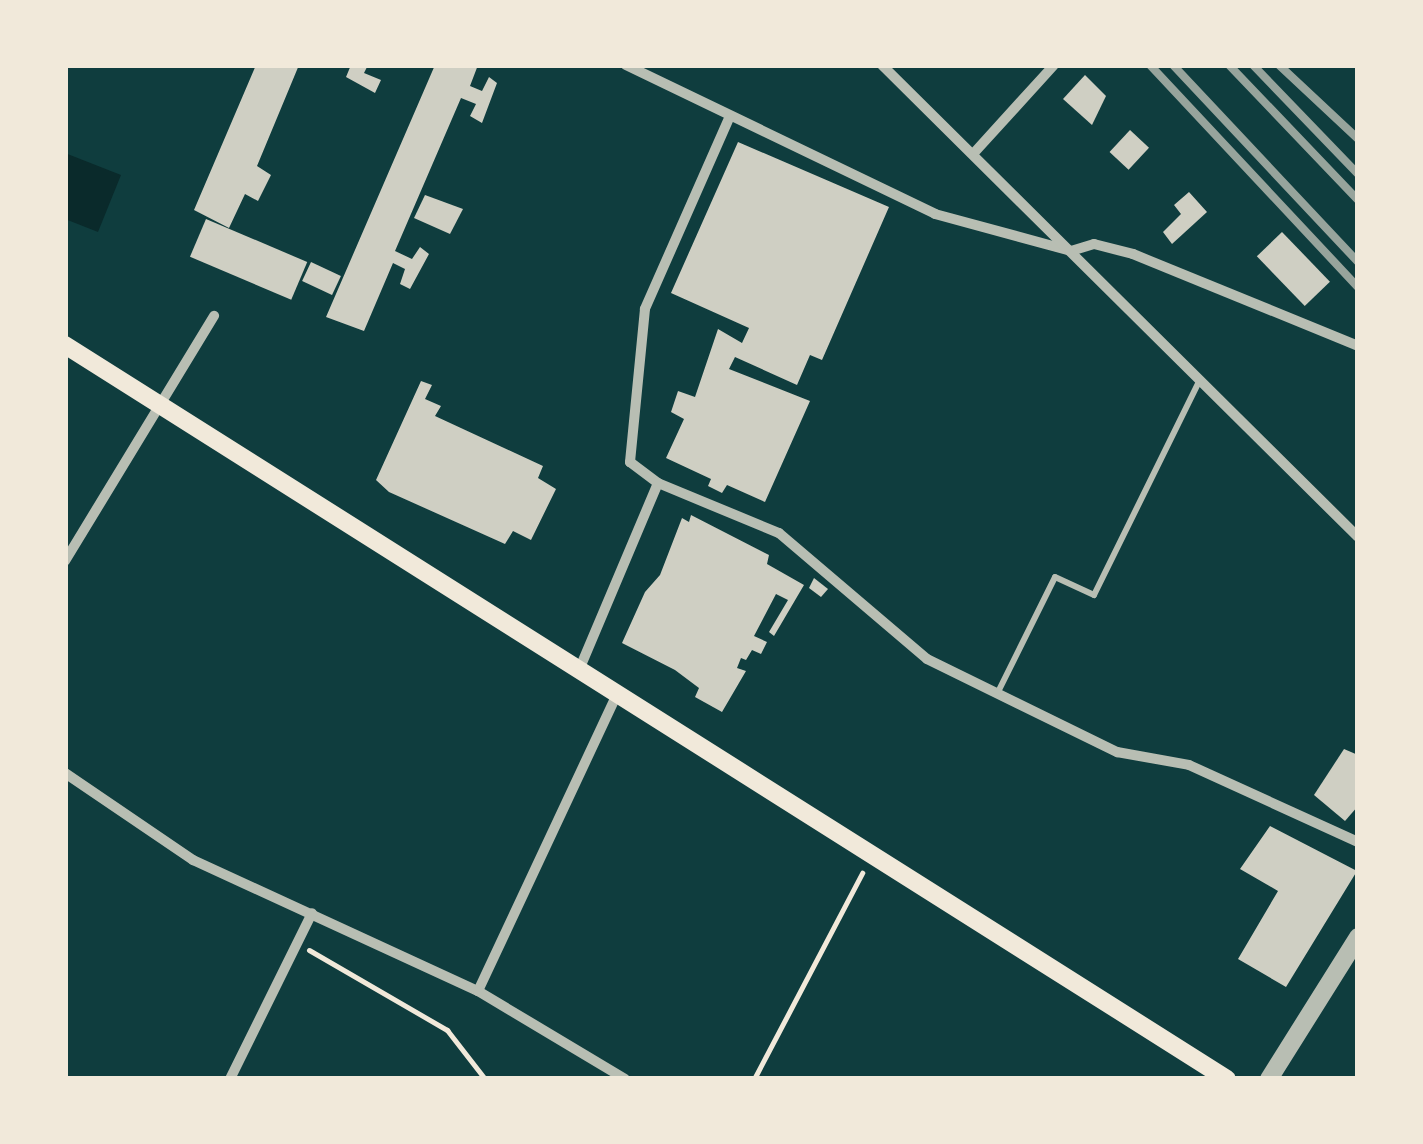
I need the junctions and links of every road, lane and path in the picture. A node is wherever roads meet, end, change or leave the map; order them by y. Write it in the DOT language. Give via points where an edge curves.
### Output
graph roads {
  1 [pos="626,65"];
  2 [pos="882,65"];
  3 [pos="1054,65"];
  4 [pos="730,116"];
  5 [pos="972,154"];
  6 [pos="1071,251"];
  7 [pos="214,316"];
  8 [pos="65,345"];
  9 [pos="1358,346"];
  10 [pos="1201,379"];
  11 [pos="160,407"];
  12 [pos="658,483"];
  13 [pos="1358,537"];
  14 [pos="65,561"];
  15 [pos="578,674"];
  16 [pos="999,690"];
  17 [pos="616,697"];
  18 [pos="65,774"];
  19 [pos="1358,842"];
  20 [pos="871,857"];
  21 [pos="312,913"];
  22 [pos="1358,938"];
  23 [pos="297,945"];
  24 [pos="478,991"];
  25 [pos="230,1079"];
  26 [pos="486,1079"];
  27 [pos="625,1079"];
  28 [pos="754,1079"];
  29 [pos="1226,1079"];
  30 [pos="1269,1079"];
  1 -- 4 [label="street"];
  2 -- 5 [label="street"];
  3 -- 5 [label="street"];
  4 -- 6 [label="street" via="935,214"];
  4 -- 12 [label="street" via="645,309 630,462"];
  5 -- 6 [label="street"];
  6 -- 9 [label="street" via="1094,244 1133,254"];
  6 -- 10 [label="street"];
  7 -- 11 [label="street"];
  8 -- 11 [label="main road"];
  10 -- 13 [label="street"];
  10 -- 16 [label="lane" via="1094,596 1054,577"];
  11 -- 14 [label="street"];
  11 -- 15 [label="main road"];
  12 -- 15 [label="street"];
  12 -- 16 [label="street" via="779,533 838,577 907,647"];
  15 -- 17 [label="main road"];
  16 -- 19 [label="street" via="1116,752 1189,765"];
  17 -- 20 [label="main road"];
  17 -- 24 [label="street"];
  18 -- 21 [label="street" via="193,860"];
  20 -- 28 [label="path"];
  20 -- 29 [label="main road"];
  21 -- 23 [label="street"];
  21 -- 24 [label="street"];
  22 -- 30 [label="street"];
  23 -- 25 [label="street"];
  23 -- 26 [label="path" via="446,1030"];
  24 -- 27 [label="street"];
}
